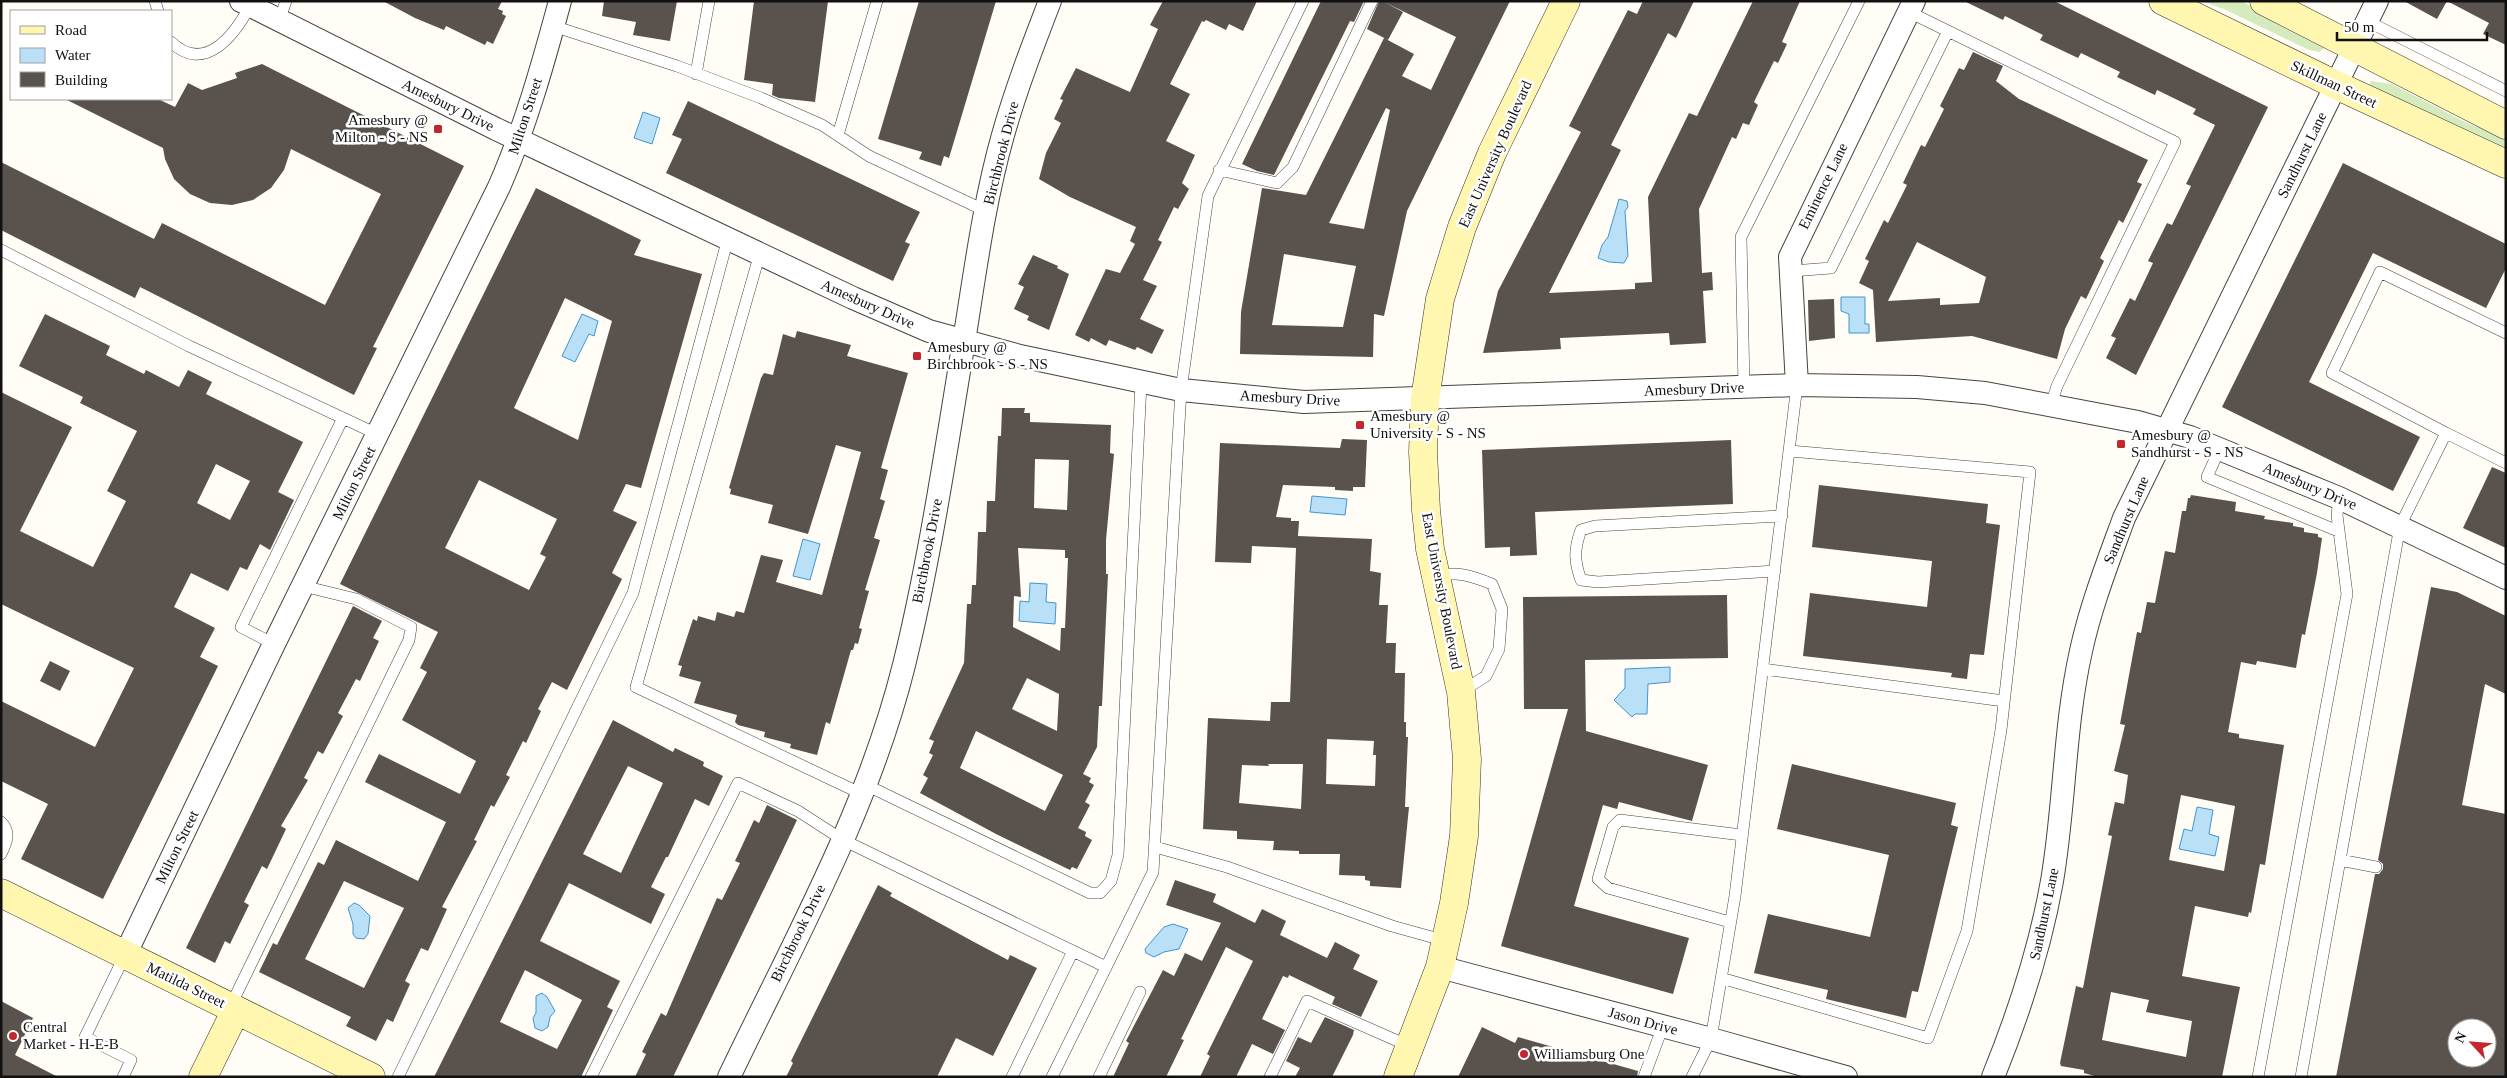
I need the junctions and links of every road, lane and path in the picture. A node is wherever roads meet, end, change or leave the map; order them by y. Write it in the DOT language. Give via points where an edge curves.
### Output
graph roads {
  1 [pos="560,1"];
  2 [pos="709,1"];
  3 [pos="877,1"];
  4 [pos="1050,1"];
  5 [pos="1303,1"];
  6 [pos="1372,1"];
  7 [pos="1566,1"];
  8 [pos="1859,1"];
  9 [pos="2163,1"];
  10 [pos="2264,1"];
  11 [pos="2377,1"];
  12 [pos="245,4"];
  13 [pos="1911,7"];
  14 [pos="283,11"];
  15 [pos="2367,21"];
  16 [pos="553,26"];
  17 [pos="1948,31"];
  18 [pos="172,43"];
  19 [pos="2355,46"];
  20 [pos="696,74"];
  21 [pos="2336,85"];
  22 [pos="2506,91"];
  23 [pos="2506,125"];
  24 [pos="838,135"];
  25 [pos="518,139"];
  26 [pos="2506,164"];
  27 [pos="1219,170"];
  28 [pos="986,211"];
  29 [pos="728,238"];
  30 [pos="1,250"];
  31 [pos="760,253"];
  32 [pos="1792,271"];
  33 [pos="2506,333"];
  34 [pos="964,341"];
  35 [pos="1141,383"];
  36 [pos="1797,385"];
  37 [pos="1744,388"];
  38 [pos="1181,390"];
  39 [pos="1425,399"];
  40 [pos="2051,405"];
  41 [pos="342,418"];
  42 [pos="2166,430"];
  43 [pos="2446,433"];
  44 [pos="377,434"];
  45 [pos="2220,448"];
  46 [pos="1790,451"];
  47 [pos="2506,463"];
  48 [pos="2339,498"];
  49 [pos="1782,516"];
  50 [pos="2400,526"];
  51 [pos="2338,530"];
  52 [pos="1775,572"];
  53 [pos="1436,576"];
  54 [pos="2506,578"];
  55 [pos="303,586"];
  56 [pos="274,644"];
  57 [pos="1763,669"];
  58 [pos="1461,692"];
  59 [pos="2004,701"];
  60 [pos="864,790"];
  61 [pos="1,822"];
  62 [pos="1742,835"];
  63 [pos="843,840"];
  64 [pos="1155,847"];
  65 [pos="1,854"];
  66 [pos="2340,860"];
  67 [pos="2376,867"];
  68 [pos="1,894"];
  69 [pos="1730,922"];
  70 [pos="1446,941"];
  71 [pos="1073,951"];
  72 [pos="125,955"];
  73 [pos="1106,967"];
  74 [pos="1440,968"];
  75 [pos="1721,978"];
  76 [pos="1140,992"];
  77 [pos="233,1008"];
  78 [pos="1662,1026"];
  79 [pos="1711,1038"];
  80 [pos="1411,1047"];
  81 [pos="123,1077"];
  82 [pos="203,1077"];
  83 [pos="371,1077"];
  84 [pos="398,1077"];
  85 [pos="591,1077"];
  86 [pos="729,1077"];
  87 [pos="1012,1077"];
  88 [pos="1052,1077"];
  89 [pos="1099,1077"];
  90 [pos="1270,1077"];
  91 [pos="1398,1077"];
  92 [pos="1644,1077"];
  93 [pos="1692,1077"];
  94 [pos="1846,1077"];
  95 [pos="1993,1077"];
  96 [pos="2258,1077"];
  97 [pos="2301,1077"];
  1 -- 16 [label="street, Milton Street"];
  2 -- 20 [label="lane"];
  3 -- 24 [label="lane"];
  4 -- 28 [label="street, Birchbrook Drive" via="1005,129"];
  5 -- 27 [label="lane"];
  6 -- 27 [label="lane" via="1293,167 1277,183"];
  7 -- 39 [label="street, East University Boulevard" via="1492,153 1462,227 1440,299"];
  8 -- 37 [label="lane" via="1740,237"];
  9 -- 21 [label="street, Skillman Street"];
  10 -- 19 [label="street"];
  11 -- 15 [label="street, Sandhurst Lane"];
  12 -- 14 [label="street, Amesbury Drive"];
  12 -- 18 [label="lane" via="240,24 218,48 203,54 189,53"];
  13 -- 17 [label="lane"];
  13 -- 32 [label="street, Eminence Lane" via="1804,225 1790,257"];
  14 -- 25 [label="street, Amesbury Drive"];
  15 -- 19 [label="street, Sandhurst Lane"];
  15 -- 22 [label="lane"];
  16 -- 20 [label="lane"];
  16 -- 25 [label="street, Milton Street"];
  17 -- 32 [label="lane" via="1831,268"];
  17 -- 40 [label="lane" via="2175,142 2057,386"];
  19 -- 21 [label="street, Sandhurst Lane"];
  19 -- 23 [label="street"];
  20 -- 24 [label="lane" via="770,102"];
  21 -- 26 [label="street, Skillman Street"];
  21 -- 42 [label="street, Sandhurst Lane"];
  24 -- 28 [label="lane" via="869,156"];
  25 -- 29 [label="street, Amesbury Drive"];
  25 -- 44 [label="street, Milton Street" via="499,187"];
  27 -- 38 [label="lane" via="1208,196"];
  28 -- 34 [label="street, Birchbrook Drive"];
  29 -- 31 [label="street, Amesbury Drive"];
  29 -- 84 [label="lane" via="633,593"];
  30 -- 41 [label="lane" via="189,346"];
  31 -- 34 [label="street, Amesbury Drive" via="929,331"];
  31 -- 60 [label="lane" via="636,687"];
  32 -- 36 [label="street, Eminence Lane"];
  33 -- 43 [label="lane" via="2380,272 2332,372"];
  34 -- 35 [label="street, Amesbury Drive"];
  34 -- 60 [label="street, Birchbrook Drive" via="932,529 903,667"];
  35 -- 38 [label="street, Amesbury Drive"];
  35 -- 60 [label="lane" via="1118,855 1110,880 1100,892 1090,893"];
  36 -- 37 [label="street, Amesbury Drive"];
  36 -- 40 [label="street, Amesbury Drive" via="1917,387 1985,393"];
  36 -- 46 [label="lane"];
  37 -- 39 [label="street, Amesbury Drive"];
  38 -- 39 [label="street, Amesbury Drive" via="1304,402"];
  38 -- 64 [label="lane"];
  39 -- 53 [label="street, East University Boulevard" via="1426,510"];
  40 -- 42 [label="street, Amesbury Drive"];
  41 -- 44 [label="lane"];
  41 -- 56 [label="lane" via="240,627"];
  42 -- 45 [label="street, Amesbury Drive"];
  42 -- 95 [label="street, Sandhurst Lane" via="2124,518 2096,593 2072,698 2055,862 2039,946"];
  43 -- 47 [label="lane"];
  43 -- 50 [label="lane"];
  44 -- 55 [label="street, Milton Street"];
  45 -- 48 [label="street, Amesbury Drive"];
  45 -- 51 [label="lane" via="2207,477"];
  46 -- 49 [label="lane"];
  46 -- 59 [label="lane" via="2030,472"];
  48 -- 50 [label="street, Amesbury Drive"];
  48 -- 51 [label="lane"];
  49 -- 52 [label="lane"];
  49 -- 52 [label="lane" via="1595,526 1581,530 1575,546 1575,564 1581,580 1598,582"];
  50 -- 54 [label="street, Amesbury Drive"];
  50 -- 66 [label="lane"];
  51 -- 96 [label="lane" via="2347,594"];
  52 -- 57 [label="lane"];
  53 -- 58 [label="street, East University Boulevard"];
  53 -- 58 [label="lane" via="1452,572 1467,574 1492,584 1502,609 1499,649 1486,676"];
  55 -- 56 [label="street, Milton Street"];
  55 -- 77 [label="lane" via="356,599 411,626 409,640"];
  56 -- 72 [label="street, Milton Street"];
  57 -- 59 [label="lane"];
  57 -- 62 [label="lane"];
  58 -- 70 [label="street, East University Boulevard" via="1467,759 1464,836"];
  59 -- 75 [label="lane" via="1967,930 1928,1038"];
  60 -- 63 [label="street, Birchbrook Drive"];
  61 -- 65 [label="lane" via="8,836"];
  62 -- 69 [label="lane"];
  62 -- 69 [label="lane" via="1620,820 1613,827 1598,879 1608,888"];
  63 -- 71 [label="lane"];
  63 -- 85 [label="lane" via="798,812 738,783"];
  63 -- 86 [label="street, Birchbrook Drive"];
  64 -- 70 [label="lane" via="1226,867 1392,926"];
  64 -- 73 [label="lane" via="1153,872"];
  66 -- 67 [label="lane"];
  66 -- 97 [label="lane"];
  68 -- 72 [label="street, Matilda Street"];
  69 -- 75 [label="lane"];
  70 -- 74 [label="street, East University Boulevard"];
  71 -- 73 [label="lane"];
  71 -- 87 [label="lane"];
  72 -- 77 [label="street, Matilda Street"];
  72 -- 81 [label="lane" via="85,1037 131,1060"];
  73 -- 88 [label="lane"];
  74 -- 78 [label="street, Jason Drive"];
  74 -- 80 [label="street, East University Boulevard"];
  75 -- 79 [label="lane"];
  76 -- 89 [label="lane"];
  77 -- 82 [label="street"];
  77 -- 83 [label="street, Matilda Street"];
  78 -- 79 [label="street, Jason Drive"];
  78 -- 92 [label="lane"];
  79 -- 93 [label="lane"];
  79 -- 94 [label="street, Jason Drive"];
  80 -- 90 [label="lane" via="1307,1001"];
  80 -- 91 [label="street, East University Boulevard"];
}
